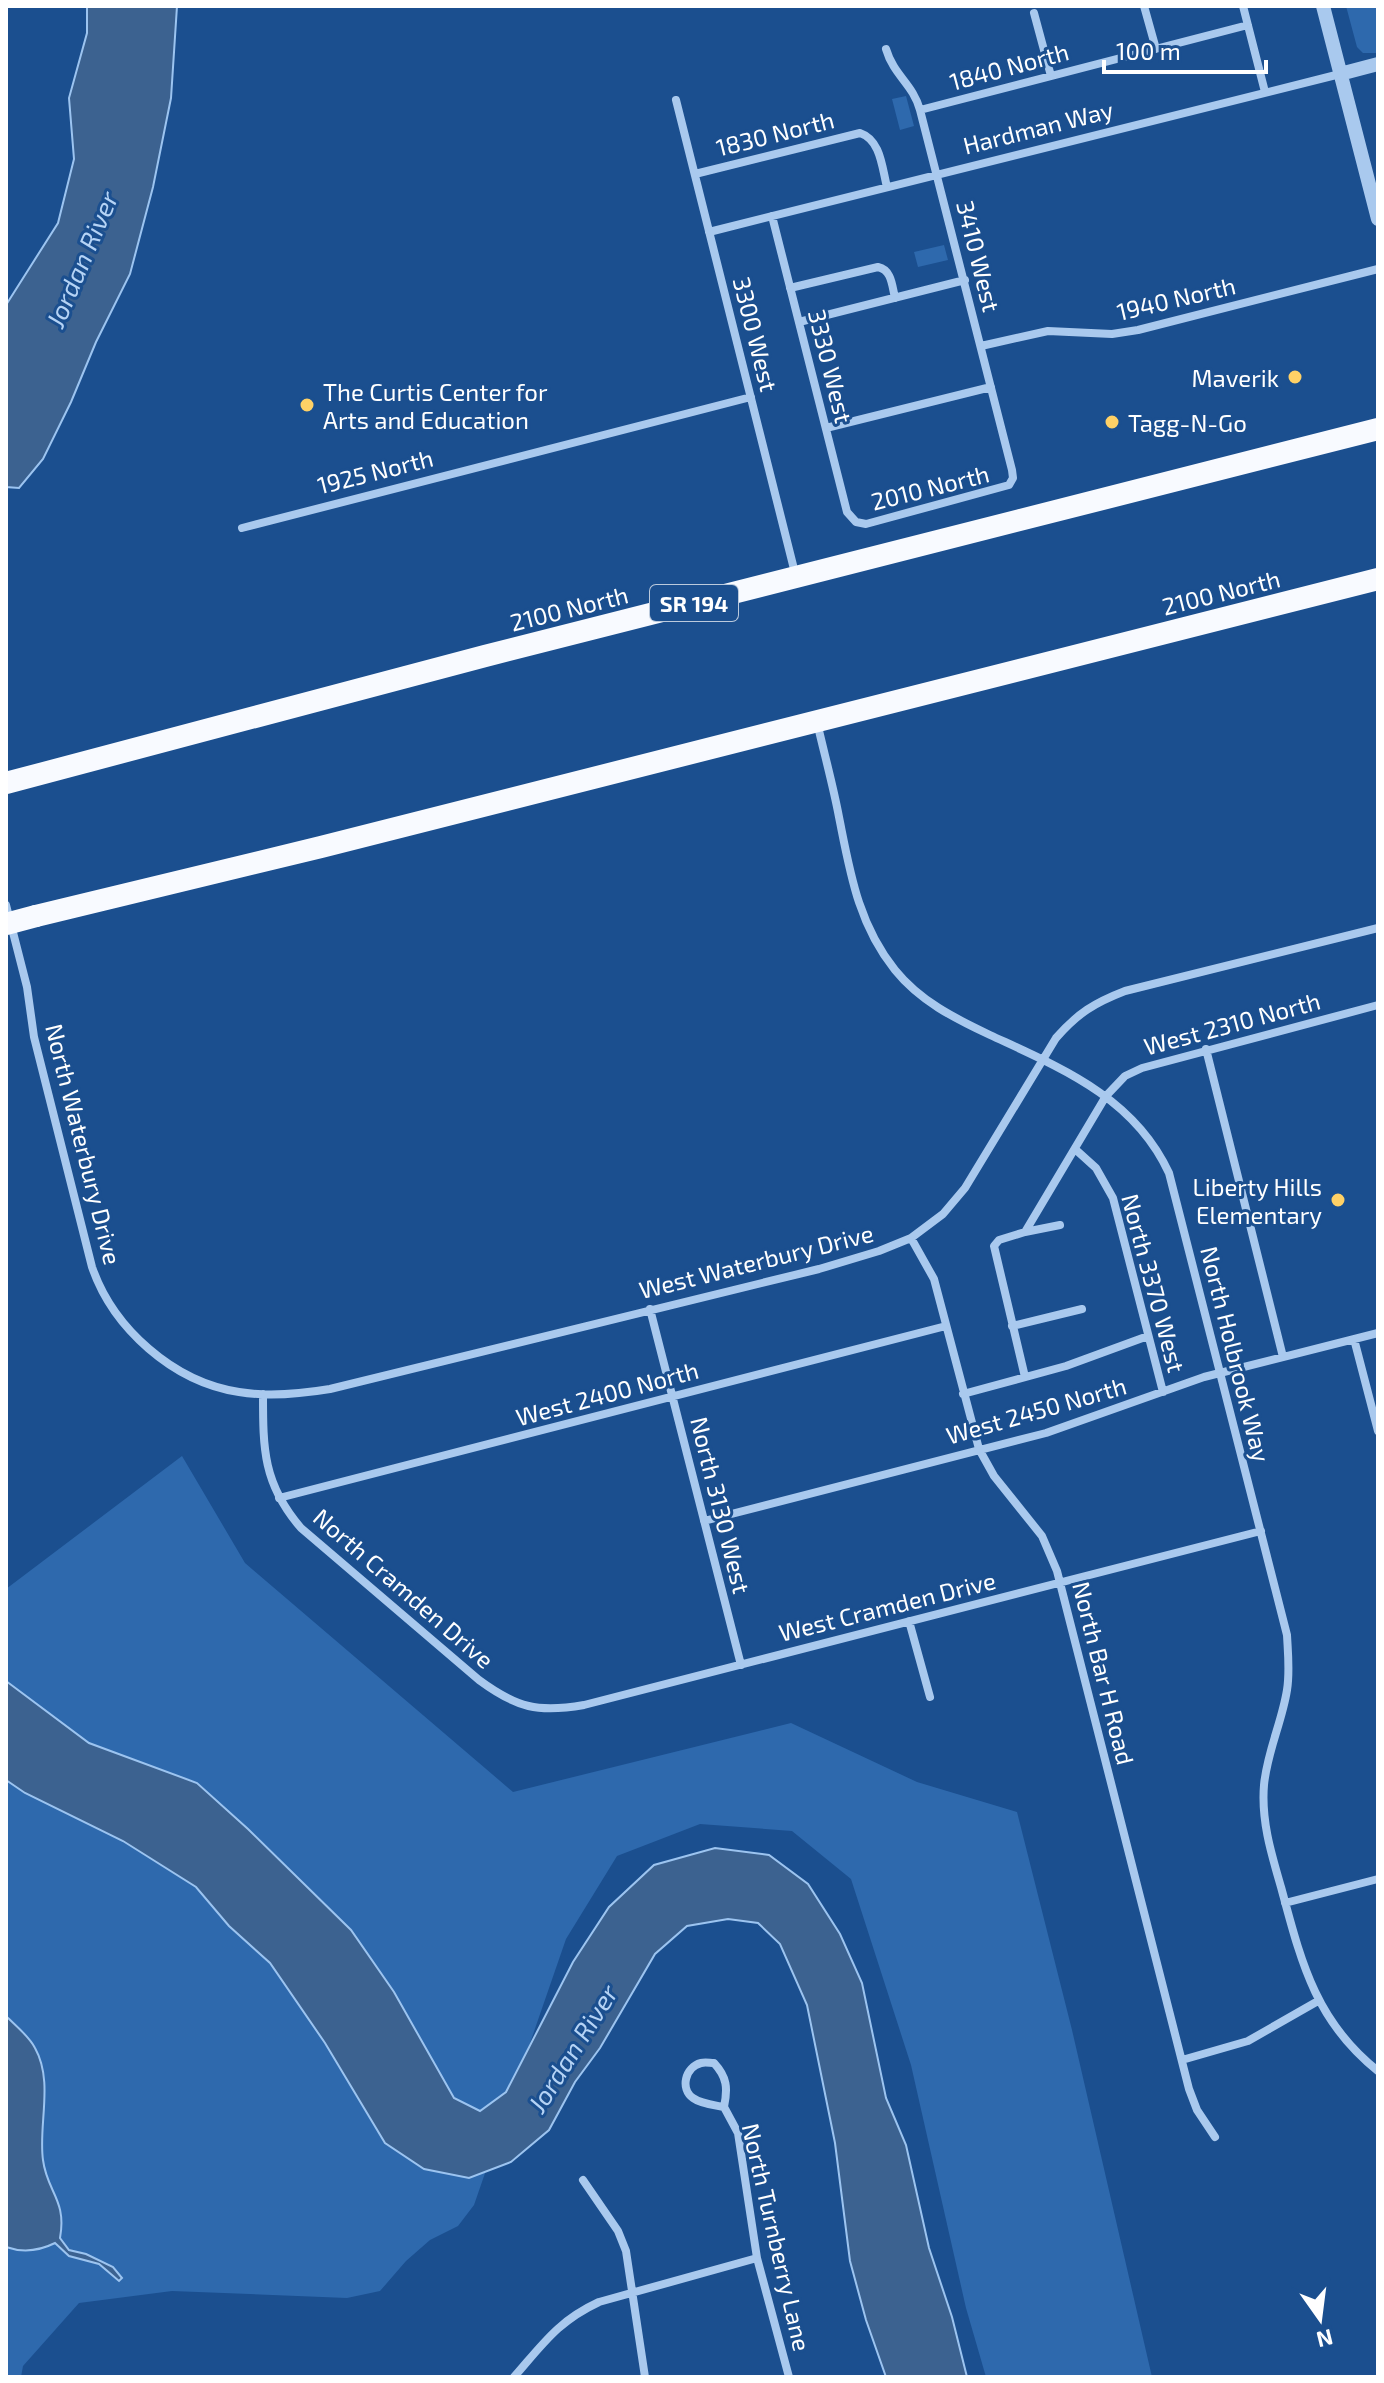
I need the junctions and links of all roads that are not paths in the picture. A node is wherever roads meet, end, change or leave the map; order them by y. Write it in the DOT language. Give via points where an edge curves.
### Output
graph roads {
  1 [pos="1144,6"];
  2 [pos="1243,6"];
  3 [pos="1323,6"];
  4 [pos="1034,13"];
  5 [pos="1248,25"];
  6 [pos="886,49"];
  7 [pos="1156,49"];
  8 [pos="1378,64"];
  9 [pos="1340,74"];
  10 [pos="1051,76"];
  11 [pos="1265,92"];
  12 [pos="676,100"];
  13 [pos="920,110"];
  14 [pos="695,174"];
  15 [pos="938,174"];
  16 [pos="887,187"];
  17 [pos="772,216"];
  18 [pos="1378,219"];
  19 [pos="709,232"];
  20 [pos="1378,269"];
  21 [pos="965,280"];
  22 [pos="790,288"];
  23 [pos="895,298"];
  24 [pos="799,322"];
  25 [pos="981,346"];
  26 [pos="991,387"];
  27 [pos="751,397"];
  28 [pos="826,428"];
  29 [pos="1378,429"];
  30 [pos="1346,437"];
  31 [pos="1378,442"];
  32 [pos="1011,482"];
  33 [pos="856,522"];
  34 [pos="242,528"];
  35 [pos="796,577"];
  36 [pos="1374,579"];
  37 [pos="817,721"];
  38 [pos="8,783"];
  39 [pos="6,905"];
  40 [pos="6,924"];
  41 [pos="1378,928"];
  42 [pos="1378,1005"];
  43 [pos="1206,1049"];
  44 [pos="1044,1060"];
  45 [pos="1106,1096"];
  46 [pos="1075,1149"];
  47 [pos="1060,1225"];
  48 [pos="1025,1232"];
  49 [pos="911,1238"];
  50 [pos="650,1309"];
  51 [pos="1082,1309"];
  52 [pos="946,1326"];
  53 [pos="1012,1326"];
  54 [pos="1378,1333"];
  55 [pos="1148,1336"];
  56 [pos="1354,1339"];
  57 [pos="1283,1357"];
  58 [pos="1221,1373"];
  59 [pos="1025,1377"];
  60 [pos="1163,1392"];
  61 [pos="263,1394"];
  62 [pos="963,1394"];
  63 [pos="672,1396"];
  64 [pos="1378,1431"];
  65 [pos="979,1449"];
  66 [pos="279,1498"];
  67 [pos="704,1521"];
  68 [pos="1261,1531"];
  69 [pos="1060,1582"];
  70 [pos="909,1621"];
  71 [pos="741,1665"];
  72 [pos="930,1697"];
  73 [pos="522,1705"];
  74 [pos="1378,1879"];
  75 [pos="1285,1903"];
  76 [pos="1318,2001"];
  77 [pos="1182,2060"];
  78 [pos="1378,2071"];
  79 [pos="724,2107"];
  80 [pos="1215,2137"];
  81 [pos="583,2180"];
  82 [pos="757,2258"];
  83 [pos="634,2292"];
  84 [pos="514,2377"];
  85 [pos="645,2377"];
  86 [pos="789,2377"];
  1 -- 7 [label="street"];
  2 -- 5 [label="street"];
  3 -- 9 [label="street"];
  4 -- 10 [label="street"];
  5 -- 7 [label="street, 1840 North"];
  5 -- 11 [label="street"];
  6 -- 13 [label="street, 3410 West"];
  7 -- 10 [label="street, 1840 North"];
  8 -- 9 [label="street, Hardman Way"];
  9 -- 11 [label="street, Hardman Way"];
  9 -- 18 [label="street"];
  10 -- 13 [label="street, 1840 North"];
  11 -- 15 [label="street, Hardman Way"];
  12 -- 14 [label="street, 3300 West"];
  13 -- 15 [label="street, 3410 West"];
  14 -- 16 [label="street, 1830 North" via="855,133 875,144"];
  14 -- 19 [label="street, 3300 West"];
  15 -- 16 [label="street, Hardman Way"];
  15 -- 21 [label="street, 3410 West"];
  16 -- 17 [label="street, Hardman Way"];
  17 -- 19 [label="street, Hardman Way"];
  17 -- 22 [label="street, 3330 West"];
  19 -- 27 [label="street, 3300 West"];
  20 -- 25 [label="street, 1940 North" via="1138,330 1048,331"];
  21 -- 23 [label="street"];
  21 -- 25 [label="street, 3410 West"];
  22 -- 23 [label="street" via="878,267 889,274"];
  22 -- 24 [label="street, 3330 West"];
  23 -- 24 [label="street"];
  24 -- 28 [label="street, 3330 West"];
  25 -- 26 [label="street, 3410 West"];
  26 -- 28 [label="street"];
  26 -- 32 [label="street, 3410 West"];
  27 -- 34 [label="street, 1925 North"];
  27 -- 35 [label="street, 3300 West"];
  28 -- 33 [label="street, 3330 West" via="847,512"];
  29 -- 30 [label="highway, 2100 North / SR 194"];
  30 -- 31 [label="highway"];
  30 -- 35 [label="highway, 2100 North / SR 194"];
  32 -- 33 [label="street, 2010 North" via="1001,490 866,524"];
  35 -- 38 [label="highway, 2100 North / SR 194"];
  36 -- 37 [label="highway, 2100 North"];
  37 -- 40 [label="highway, 2100 North, bridge"];
  37 -- 44 [label="street, North Holbrook Way" via="852,885 885,957 915,992 944,1012"];
  39 -- 61 [label="street, North Waterbury Drive" via="92,1267 107,1300 139,1340 186,1374 228,1390"];
  41 -- 44 [label="street, West Waterbury Drive" via="1096,1002 1056,1038"];
  42 -- 43 [label="street, West 2310 North"];
  43 -- 45 [label="street, West 2310 North" via="1125,1076"];
  43 -- 57 [label="street"];
  44 -- 45 [label="street, North Holbrook Way"];
  44 -- 49 [label="street, West Waterbury Drive" via="965,1188 943,1214"];
  45 -- 46 [label="street"];
  45 -- 58 [label="street, North Holbrook Way" via="1139,1124 1169,1173"];
  46 -- 48 [label="street"];
  46 -- 55 [label="street, North 3370 West" via="1096,1168 1113,1198"];
  47 -- 48 [label="street"];
  48 -- 53 [label="street" via="995,1243 994,1250"];
  49 -- 50 [label="street, West Waterbury Drive" via="819,1269"];
  49 -- 52 [label="street, North Bar H Road" via="934,1279"];
  50 -- 61 [label="street, West Waterbury Drive" via="330,1389"];
  50 -- 63 [label="street, North 3130 West"];
  51 -- 53 [label="street"];
  52 -- 62 [label="street, North Bar H Road"];
  52 -- 63 [label="street, West 2400 North"];
  53 -- 59 [label="street"];
  54 -- 56 [label="street, West 2450 North"];
  55 -- 59 [label="street"];
  55 -- 60 [label="street, North 3370 West"];
  56 -- 57 [label="street, West 2450 North"];
  56 -- 64 [label="street"];
  57 -- 58 [label="street, West 2450 North"];
  58 -- 60 [label="street, West 2450 North"];
  58 -- 68 [label="street, North Holbrook Way"];
  59 -- 62 [label="street"];
  60 -- 65 [label="street, West 2450 North" via="1077,1424"];
  61 -- 66 [label="street, North Cramden Drive" via="266,1466"];
  62 -- 65 [label="street, North Bar H Road"];
  63 -- 66 [label="street, West 2400 North"];
  63 -- 67 [label="street, North 3130 West"];
  65 -- 67 [label="street, West 2450 North"];
  65 -- 69 [label="street, North Bar H Road" via="1042,1536"];
  66 -- 73 [label="street, North Cramden Drive" via="301,1528 479,1680"];
  67 -- 71 [label="street, North 3130 West"];
  68 -- 69 [label="street, West Cramden Drive"];
  68 -- 75 [label="street, North Holbrook Way" via="1287,1635 1287,1693 1268,1760 1263,1805"];
  69 -- 70 [label="street, West Cramden Drive"];
  69 -- 77 [label="street, North Bar H Road"];
  70 -- 71 [label="street, West Cramden Drive"];
  70 -- 72 [label="street"];
  71 -- 73 [label="street, West Cramden Drive" via="584,1705"];
  74 -- 75 [label="street"];
  75 -- 76 [label="street, North Holbrook Way"];
  76 -- 77 [label="street" via="1248,2041"];
  76 -- 78 [label="street, North Holbrook Way" via="1356,2054"];
  77 -- 80 [label="street, North Bar H Road" via="1193,2100"];
  79 -- 79 [label="street, North Turnberry Lane" via="725,2075 714,2063 689,2070 686,2090 692,2098"];
  79 -- 82 [label="street, North Turnberry Lane" via="738,2133"];
  81 -- 83 [label="street" via="623,2241"];
  82 -- 83 [label="street"];
  82 -- 86 [label="street, North Turnberry Lane"];
  83 -- 84 [label="street" via="569,2318"];
  83 -- 85 [label="street"];
}
